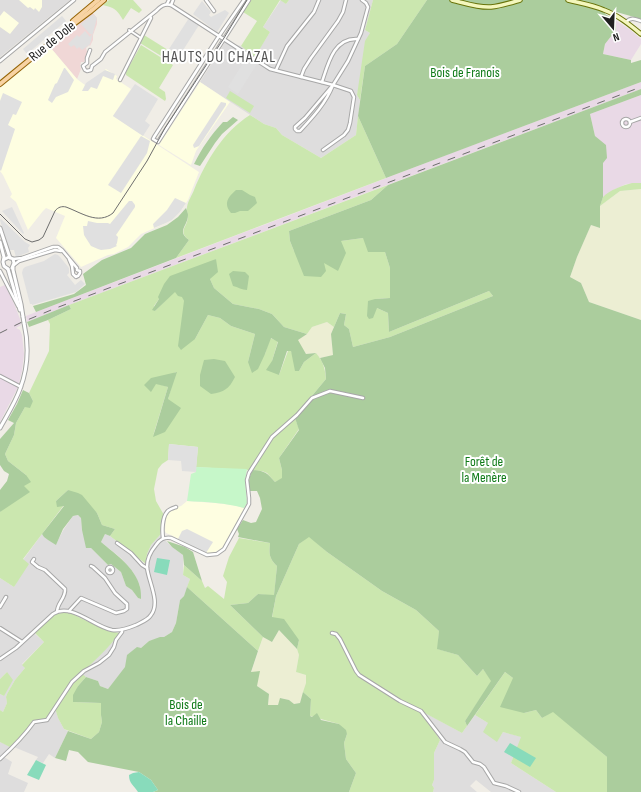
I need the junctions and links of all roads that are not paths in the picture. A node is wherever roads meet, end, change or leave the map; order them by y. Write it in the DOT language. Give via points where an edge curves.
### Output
graph roads {
  1 [pos="74,0"];
  2 [pos="104,0"];
  3 [pos="169,0"];
  4 [pos="173,0"];
  5 [pos="206,0"];
  6 [pos="244,0"];
  7 [pos="249,0"];
  8 [pos="319,0"];
  9 [pos="346,0"];
  10 [pos="362,0"];
  11 [pos="452,0"];
  12 [pos="520,0"];
  13 [pos="568,0"];
  14 [pos="97,2"];
  15 [pos="169,4"];
  16 [pos="89,9"];
  17 [pos="214,11"];
  18 [pos="150,16"];
  19 [pos="641,21"];
  20 [pos="626,22"];
  21 [pos="130,30"];
  22 [pos="641,34"];
  23 [pos="220,36"];
  24 [pos="141,38"];
  25 [pos="224,39"];
  26 [pos="358,39"];
  27 [pos="90,50"];
  28 [pos="0,61"];
  29 [pos="87,63"];
  30 [pos="92,66"];
  31 [pos="276,70"];
  32 [pos="301,77"];
  33 [pos="120,80"];
  34 [pos="0,81"];
  35 [pos="322,82"];
  36 [pos="0,84"];
  37 [pos="333,85"];
  38 [pos="641,118"];
  39 [pos="630,122"];
  40 [pos="323,150"];
  41 [pos="0,228"];
  42 [pos="0,242"];
  43 [pos="45,250"];
  44 [pos="43,253"];
  45 [pos="65,254"];
  46 [pos="12,258"];
  47 [pos="4,259"];
  48 [pos="2,264"];
  49 [pos="14,266"];
  50 [pos="8,269"];
  51 [pos="75,270"];
  52 [pos="0,271"];
  53 [pos="20,309"];
  54 [pos="23,317"];
  55 [pos="0,376"];
  56 [pos="21,387"];
  57 [pos="363,398"];
  58 [pos="0,428"];
  59 [pos="176,507"];
  60 [pos="162,538"];
  61 [pos="117,543"];
  62 [pos="34,559"];
  63 [pos="91,566"];
  64 [pos="147,568"];
  65 [pos="108,573"];
  66 [pos="105,578"];
  67 [pos="6,597"];
  68 [pos="0,607"];
  69 [pos="69,611"];
  70 [pos="57,612"];
  71 [pos="0,628"];
  72 [pos="122,630"];
  73 [pos="332,633"];
  74 [pos="22,642"];
  75 [pos="0,658"];
  76 [pos="0,759"];
  77 [pos="520,792"];
  1 -- 28 [label="street"];
  2 -- 14 [label="main road, Rue de Dole"];
  3 -- 15 [label="street"];
  4 -- 15 [label="street"];
  5 -- 17 [label="street"];
  6 -- 23 [label="street"];
  7 -- 25 [label="street"];
  8 -- 31 [label="street" via="314,12 287,46"];
  9 -- 32 [label="street" via="343,12 333,30 307,63"];
  10 -- 26 [label="street" via="368,7"];
  11 -- 12 [label="main road" via="491,7"];
  13 -- 20 [label="main road" via="604,10"];
  14 -- 16 [label="main road, Rue de Dole"];
  15 -- 18 [label="street" via="162,6"];
  15 -- 23 [label="street"];
  16 -- 34 [label="main road, Rue de Dole"];
  16 -- 36 [label="main road, Rue de Dole"];
  18 -- 21 [label="street"];
  18 -- 24 [label="street" via="150,22"];
  19 -- 20 [label="street" via="629,19"];
  20 -- 22 [label="main road"];
  21 -- 24 [label="street"];
  21 -- 30 [label="street"];
  23 -- 25 [label="street"];
  23 -- 25 [label="street" via="154,137 154,141 158,142"];
  24 -- 33 [label="street"];
  25 -- 31 [label="street" via="270,69"];
  26 -- 35 [label="street" via="340,44 328,63"];
  26 -- 37 [label="street"];
  27 -- 29 [label="street"];
  29 -- 30 [label="street"];
  29 -- 30 [label="street" via="84,66 86,71 91,70"];
  31 -- 32 [label="street"];
  32 -- 35 [label="street"];
  35 -- 37 [label="street"];
  37 -- 37 [label="street" via="295,127 295,130 300,131 313,117"];
  37 -- 40 [label="street" via="349,90 353,94 350,123 344,135"];
  38 -- 39 [label="street"];
  41 -- 46 [label="street"];
  42 -- 47 [label="street"];
  43 -- 44 [label="street"];
  43 -- 45 [label="street" via="58,247"];
  43 -- 46 [label="street" via="22,258"];
  44 -- 45 [label="street" via="58,250"];
  44 -- 49 [label="street" via="19,261"];
  45 -- 51 [label="street" via="77,268"];
  46 -- 47 [label="street"];
  46 -- 49 [label="street"];
  47 -- 48 [label="street"];
  48 -- 50 [label="street"];
  49 -- 50 [label="street"];
  49 -- 54 [label="street"];
  50 -- 53 [label="street"];
  52 -- 53 [label="street"];
  53 -- 54 [label="street"];
  54 -- 56 [label="street, bridge" via="27,352"];
  55 -- 56 [label="street"];
  56 -- 58 [label="street"];
  57 -- 60 [label="street" via="330,391 312,398 272,437 249,473 249,504 224,549 217,554 207,555 171,538"];
  59 -- 60 [label="street" via="168,511 164,518"];
  60 -- 64 [label="street" via="149,556"];
  61 -- 64 [label="street"];
  62 -- 70 [label="street" via="32,562 45,570 64,589 65,593"];
  63 -- 66 [label="street"];
  64 -- 72 [label="street" via="154,592 154,611 149,618"];
  65 -- 66 [label="street"];
  66 -- 69 [label="street" via="115,593 127,604 128,609 116,613 81,598"];
  67 -- 68 [label="street"];
  69 -- 70 [label="street"];
  69 -- 72 [label="street" via="104,628"];
  70 -- 74 [label="street"];
  71 -- 74 [label="street"];
  72 -- 76 [label="street" via="109,655 79,675 47,720 34,722 24,736"];
  73 -- 77 [label="street" via="340,639 359,675 421,711 445,742 465,752 473,762 484,767 494,783"];
  74 -- 75 [label="street"];
}
